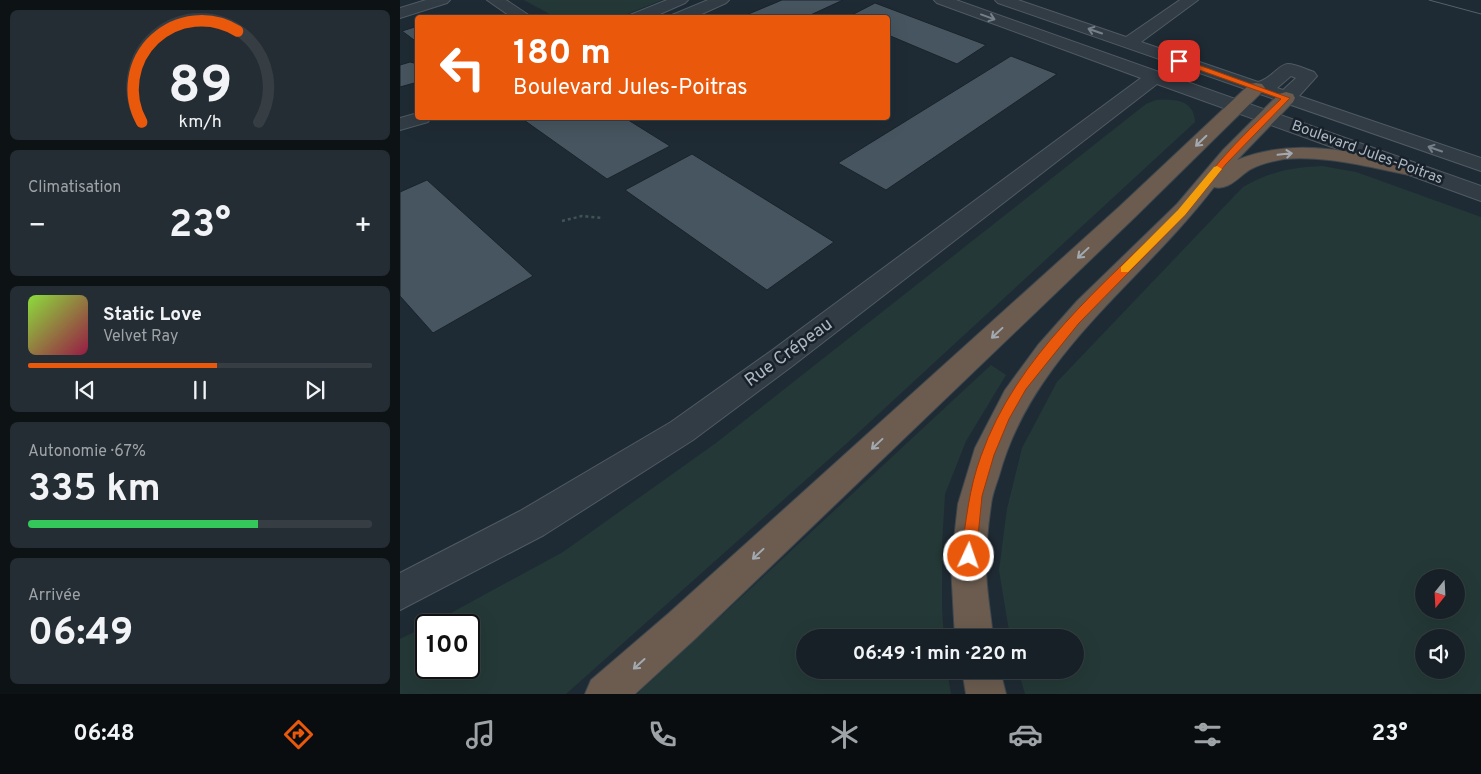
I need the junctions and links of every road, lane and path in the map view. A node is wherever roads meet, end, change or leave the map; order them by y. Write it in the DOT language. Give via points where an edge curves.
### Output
graph roads {
  1 [pos="442,0"];
  2 [pos="494,0"];
  3 [pos="680,0"];
  4 [pos="721,0"];
  5 [pos="942,0"];
  6 [pos="1003,0"];
  7 [pos="1190,0"];
  8 [pos="400,13"];
  9 [pos="520,15"];
  10 [pos="643,15"];
  11 [pos="685,15"];
  12 [pos="1128,43"];
  13 [pos="1154,77"];
  14 [pos="1256,88"];
  15 [pos="1286,98"];
  16 [pos="1236,107"];
  17 [pos="1268,116"];
  18 [pos="415,120"];
  19 [pos="400,124"];
  20 [pos="1481,165"];
  21 [pos="1414,170"];
  22 [pos="1481,194"];
  23 [pos="1181,212"];
  24 [pos="602,218"];
  25 [pos="562,221"];
  26 [pos="400,592"];
  27 [pos="973,629"];
  28 [pos="982,679"];
  29 [pos="605,694"];
  30 [pos="986,694"];
  1 -- 8 [label="street"];
  2 -- 9 [label="street"];
  3 -- 10 [label="street"];
  4 -- 11 [label="street"];
  5 -- 13 [label="street, Boulevard Jules-Poitras, one-way"];
  12 -- 6 [label="street, Boulevard Jules-Poitras, one-way"];
  7 -- 12 [label="street"];
  12 -- 14 [label="street, Boulevard Jules-Poitras"];
  13 -- 16 [label="street, Boulevard Jules-Poitras"];
  13 -- 26 [label="street, Rue Crépeau" via="682,431 532,523"];
  14 -- 15 [label="street, Boulevard Jules-Poitras"];
  14 -- 15 [label="street" via="1273,84 1288,69 1308,76"];
  14 -- 16 [label="highway"];
  15 -- 17 [label="highway"];
  20 -- 15 [label="street, Boulevard Jules-Poitras, one-way"];
  16 -- 17 [label="street, Boulevard Jules-Poitras"];
  16 -- 29 [label="highway, one-way" via="682,626"];
  17 -- 21 [label="street, Boulevard Jules-Poitras"];
  17 -- 23 [label="highway"];
  18 -- 19 [label="street"];
  21 -- 22 [label="street, Boulevard Jules-Poitras"];
  23 -- 21 [label="highway, one-way" via="1239,168 1270,156 1314,154"];
  23 -- 27 [label="highway" via="1066,330 1022,386 1004,417 987,455 971,518 968,569"];
  24 -- 25 [label="path" via="582,216"];
  28 -- 30 [label="highway"];
}
